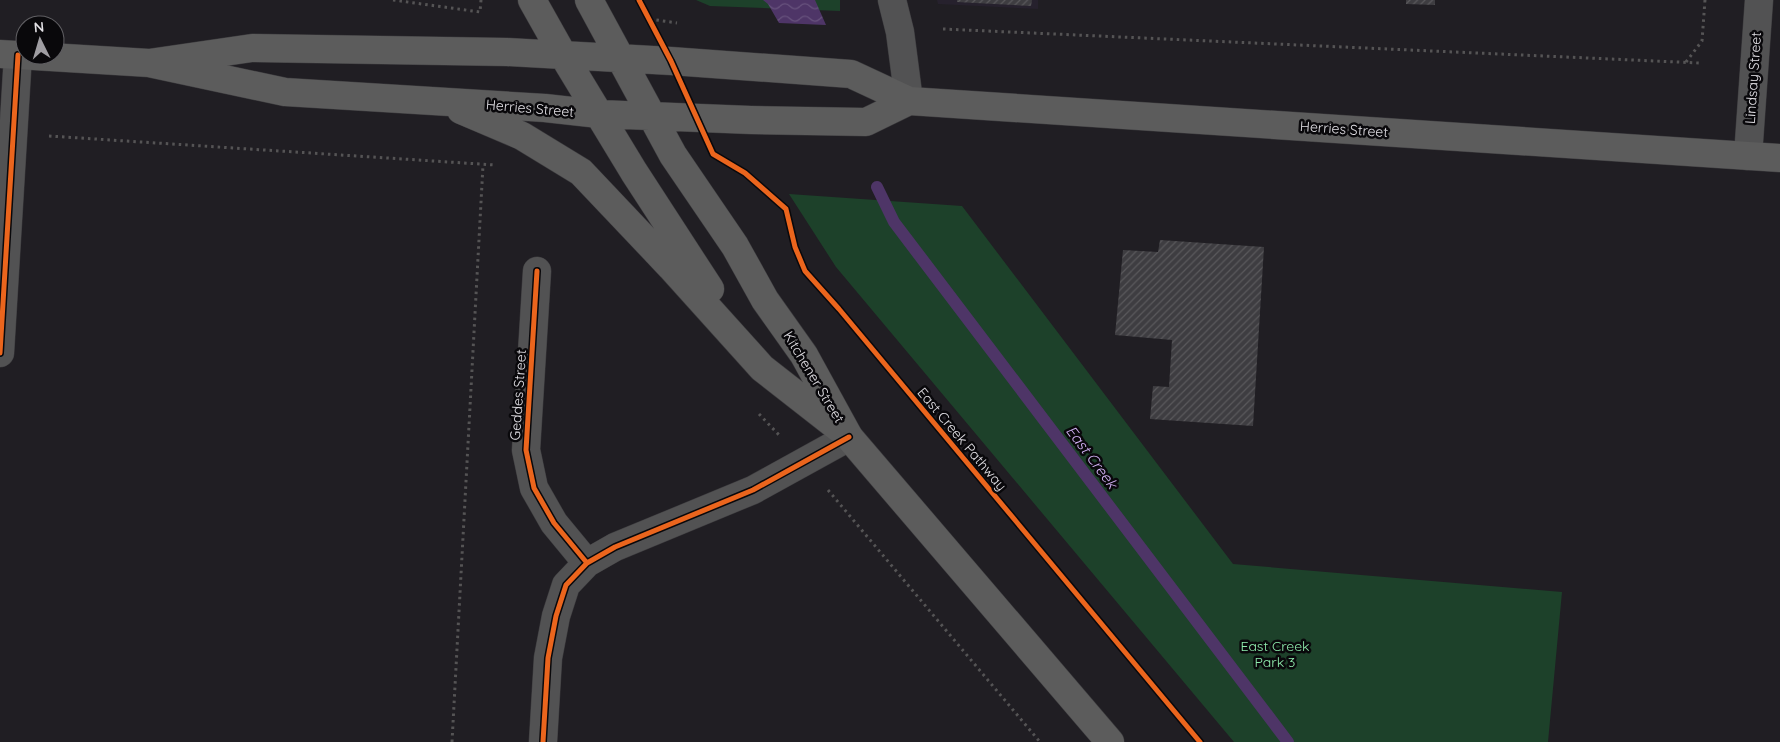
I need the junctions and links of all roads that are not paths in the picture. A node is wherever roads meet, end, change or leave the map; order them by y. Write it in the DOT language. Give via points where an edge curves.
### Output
graph roads {
  1 [pos="532,0"];
  2 [pos="589,0"];
  3 [pos="892,0"];
  4 [pos="1759,0"];
  5 [pos="9,54"];
  6 [pos="563,55"];
  7 [pos="620,58"];
  8 [pos="149,63"];
  9 [pos="418,100"];
  10 [pos="909,101"];
  11 [pos="599,114"];
  12 [pos="651,116"];
  13 [pos="1748,156"];
  14 [pos="1780,158"];
  15 [pos="537,271"];
  16 [pos="0,354"];
  17 [pos="762,368"];
  18 [pos="849,437"];
  19 [pos="587,563"];
  20 [pos="543,742"];
  21 [pos="1110,742"];
  1 -- 6 [label="main road"];
  2 -- 7 [label="main road, Kitchener Street"];
  3 -- 10 [label="street" via="900,32"];
  4 -- 13 [label="street, Lindsay Street"];
  5 -- 8 [label="main road, Herries Street"];
  5 -- 16 [label="street" via="13,134"];
  6 -- 7 [label="main road, Herries Street"];
  6 -- 8 [label="main road, Herries Street" via="252,48"];
  6 -- 11 [label="main road"];
  7 -- 10 [label="main road, Herries Street" via="851,74"];
  7 -- 12 [label="main road, Kitchener Street"];
  8 -- 9 [label="main road, Herries Street" via="285,92"];
  9 -- 11 [label="main road, Herries Street"];
  9 -- 17 [label="main road" via="466,111 522,136 581,172"];
  10 -- 12 [label="main road, Herries Street" via="866,122"];
  10 -- 13 [label="main road, Herries Street"];
  11 -- 12 [label="main road, Herries Street"];
  11 -- 17 [label="main road"];
  12 -- 18 [label="main road, Kitchener Street" via="673,155 735,246 765,300 804,355"];
  13 -- 14 [label="main road, Herries Street"];
  15 -- 19 [label="street, Geddes Street" via="526,450 534,488 554,523"];
  17 -- 18 [label="main road"];
  18 -- 19 [label="street" via="753,490 614,547"];
  18 -- 21 [label="main road, Kitchener Street"];
  19 -- 20 [label="street" via="566,585 556,616 548,658"];
}
